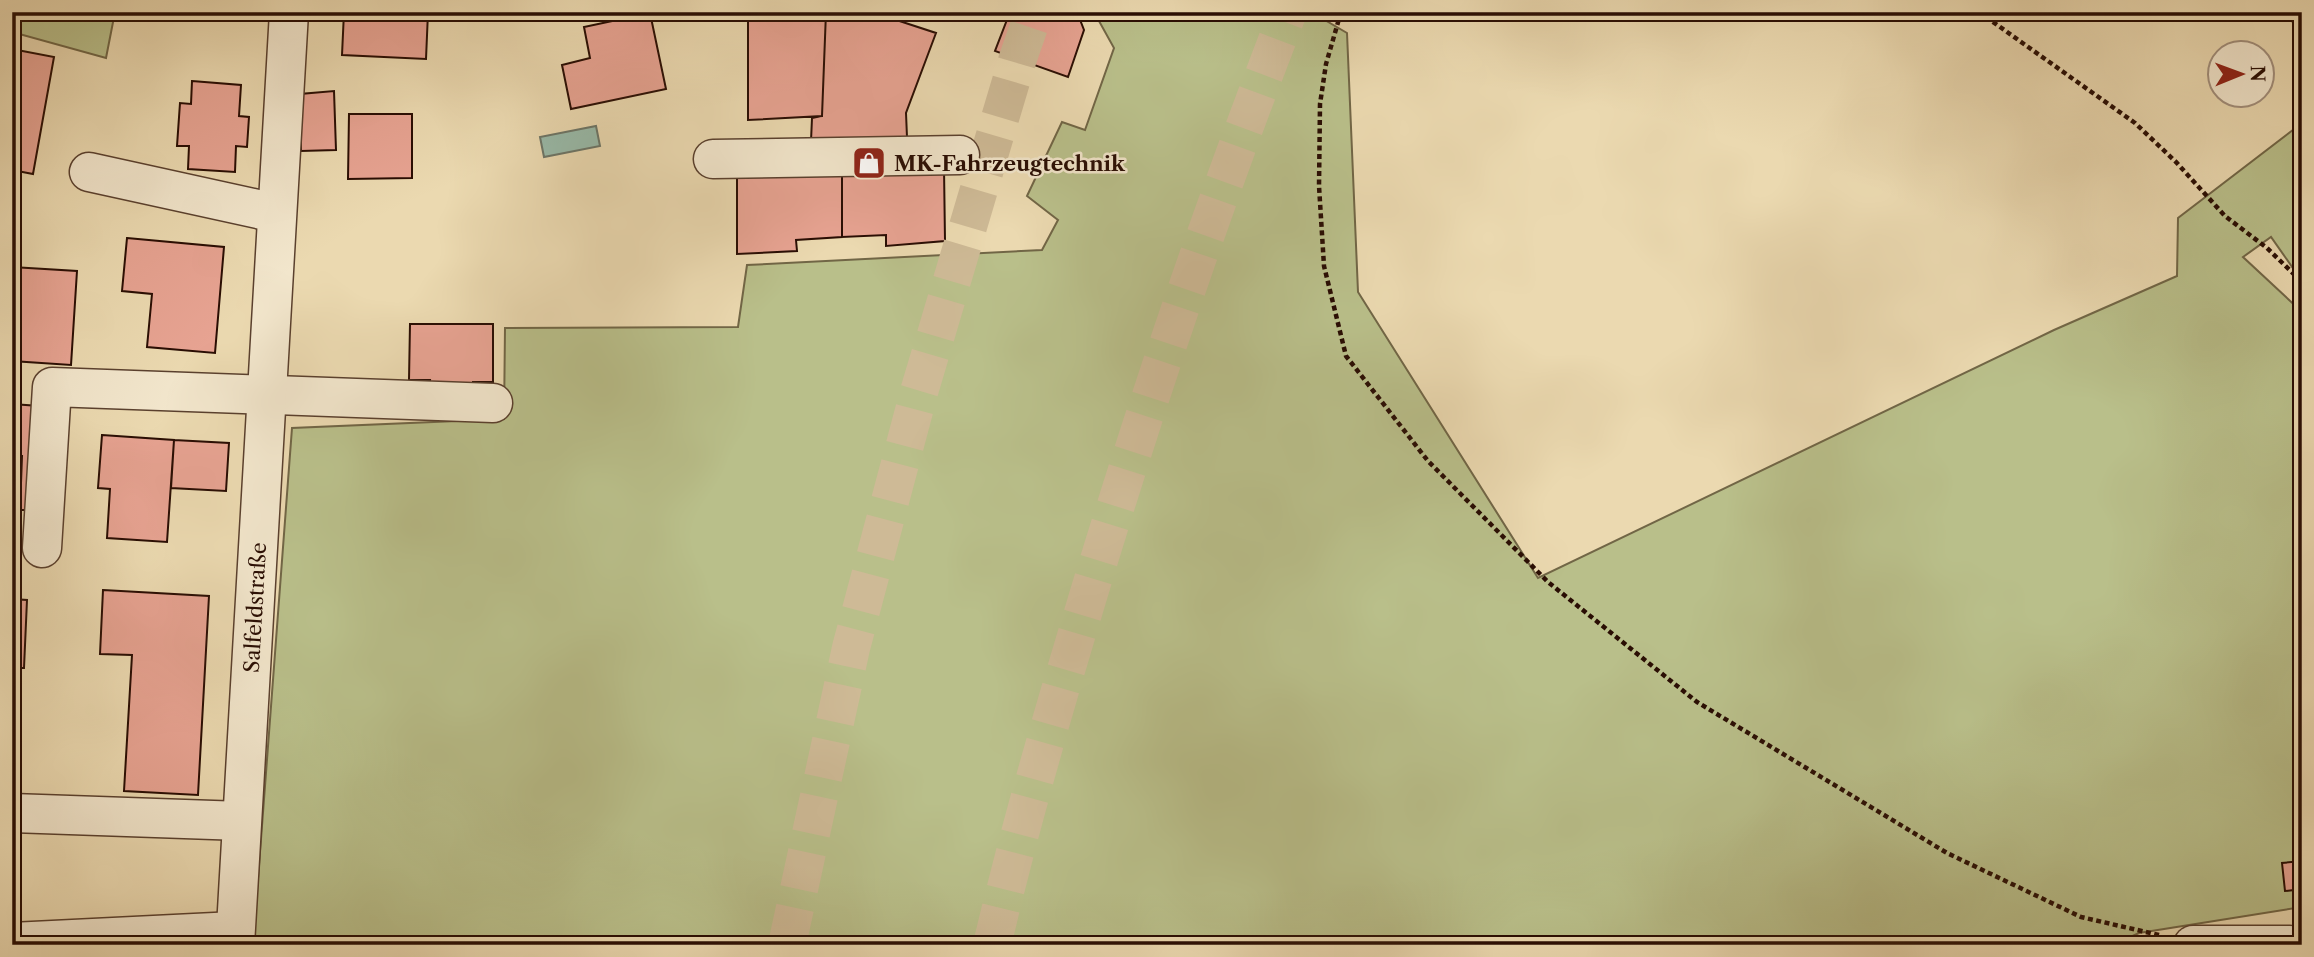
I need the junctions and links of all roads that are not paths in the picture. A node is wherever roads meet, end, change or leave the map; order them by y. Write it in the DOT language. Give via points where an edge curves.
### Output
graph roads {
  1 [pos="289,12"];
  2 [pos="960,155"];
  3 [pos="713,159"];
  4 [pos="89,172"];
  5 [pos="276,213"];
  6 [pos="265,396"];
  7 [pos="493,403"];
  8 [pos="42,548"];
  9 [pos="12,813"];
  10 [pos="242,821"];
  11 [pos="235,938"];
  12 [pos="12,942"];
  13 [pos="2195,944"];
  14 [pos="2290,945"];
  1 -- 5 [label="street, Salfeldstraße"];
  2 -- 3 [label="street"];
  4 -- 5 [label="street"];
  5 -- 6 [label="street, Salfeldstraße"];
  6 -- 7 [label="street"];
  6 -- 8 [label="street" via="52,387"];
  6 -- 10 [label="street, Salfeldstraße"];
  9 -- 10 [label="street"];
  10 -- 11 [label="street, Salfeldstraße"];
  11 -- 12 [label="street"];
  13 -- 14 [label="street"];
}
